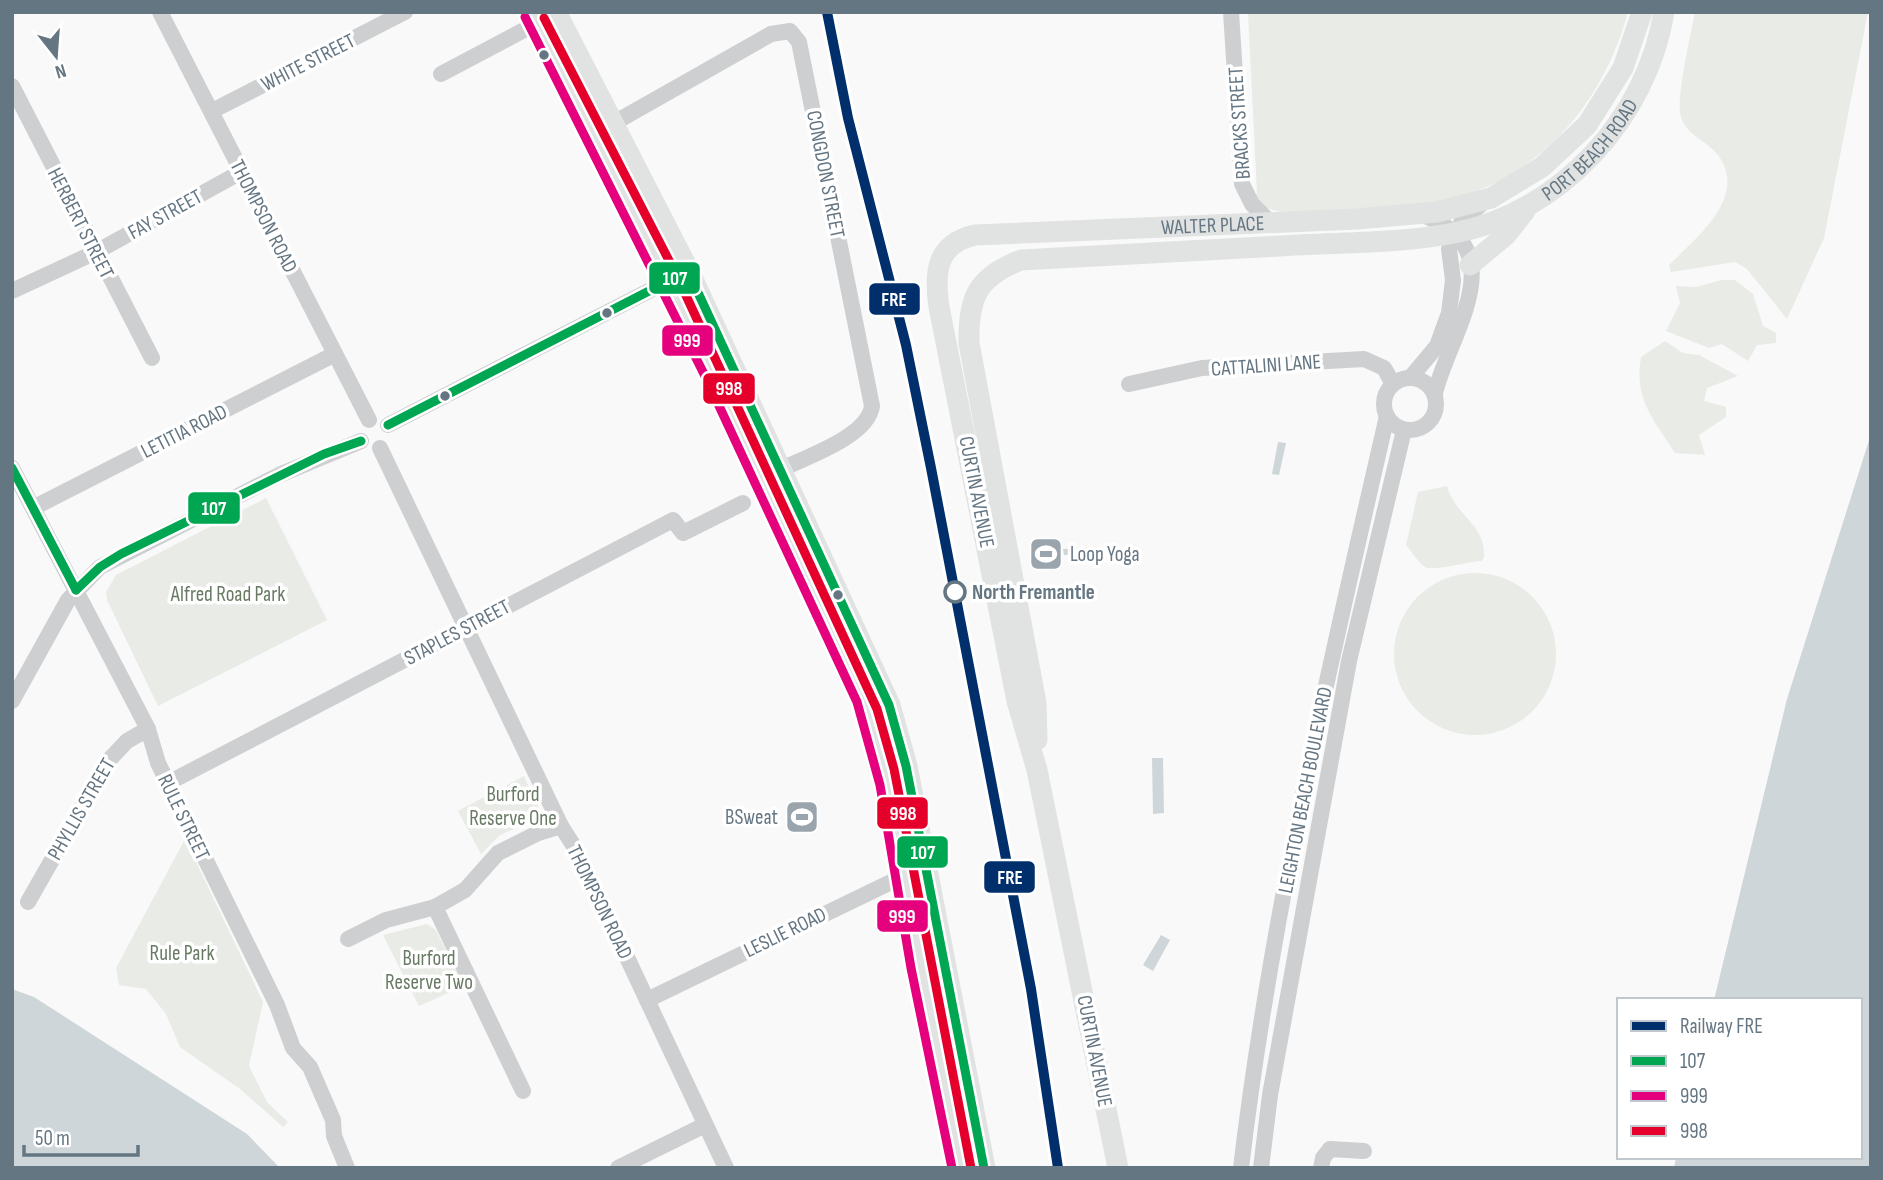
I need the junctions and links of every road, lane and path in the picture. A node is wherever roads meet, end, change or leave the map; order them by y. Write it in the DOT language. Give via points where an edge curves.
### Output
graph roads {
  1 [pos="160,12"];
  2 [pos="405,12"];
  3 [pos="1231,12"];
  4 [pos="1642,12"];
  5 [pos="1664,12"];
  6 [pos="544,15"];
  7 [pos="441,74"];
  8 [pos="12,86"];
  9 [pos="212,111"];
  10 [pos="605,129"];
  11 [pos="242,172"];
  12 [pos="1491,198"];
  13 [pos="1531,204"];
  14 [pos="1420,214"];
  15 [pos="1271,223"];
  16 [pos="1456,233"];
  17 [pos="96,252"];
  18 [pos="941,255"];
  19 [pos="1470,265"];
  20 [pos="679,275"];
  21 [pos="986,281"];
  22 [pos="12,291"];
  23 [pos="335,354"];
  24 [pos="152,358"];
  25 [pos="1411,377"];
  26 [pos="1129,384"];
  27 [pos="1393,384"];
  28 [pos="1435,393"];
  29 [pos="1387,415"];
  30 [pos="369,420"];
  31 [pos="388,425"];
  32 [pos="1404,430"];
  33 [pos="362,441"];
  34 [pos="380,448"];
  35 [pos="12,468"];
  36 [pos="773,472"];
  37 [pos="743,503"];
  38 [pos="33,508"];
  39 [pos="76,590"];
  40 [pos="466,628"];
  41 [pos="12,701"];
  42 [pos="148,729"];
  43 [pos="1037,770"];
  44 [pos="168,783"];
  45 [pos="561,825"];
  46 [pos="916,870"];
  47 [pos="28,902"];
  48 [pos="435,907"];
  49 [pos="348,939"];
  50 [pos="647,1000"];
  51 [pos="523,1091"];
  52 [pos="705,1125"];
  53 [pos="1364,1151"];
  54 [pos="347,1168"];
  55 [pos="618,1168"];
  56 [pos="726,1168"];
  57 [pos="965,1168"];
  58 [pos="984,1168"];
  59 [pos="1118,1168"];
  60 [pos="1241,1168"];
  61 [pos="1261,1168"];
  62 [pos="1321,1168"];
  1 -- 9 [label="street, THOMPSON ROAD"];
  2 -- 9 [label="street, WHITE STREET"];
  3 -- 15 [label="street, BRACKS STREET" via="1239,162 1247,195"];
  4 -- 12 [label="main road, PORT BEACH ROAD" via="1623,68 1587,125 1542,167"];
  5 -- 13 [label="main road, PORT BEACH ROAD" via="1653,58 1619,123 1589,159"];
  6 -- 7 [label="street"];
  6 -- 10 [label="highway"];
  8 -- 17 [label="street, HERBERT STREET"];
  9 -- 11 [label="street, THOMPSON ROAD"];
  10 -- 20 [label="highway"];
  10 -- 36 [label="street, CONGDON STREET" via="771,34 790,31 799,42 872,406 868,420 855,432"];
  11 -- 17 [label="street, FAY STREET"];
  11 -- 23 [label="street, THOMPSON ROAD"];
  12 -- 14 [label="main road, WALTER PLACE"];
  12 -- 16 [label="street" via="1462,221"];
  13 -- 16 [label="main road, PORT BEACH ROAD"];
  13 -- 19 [label="main road" via="1506,235"];
  14 -- 15 [label="main road, WALTER PLACE"];
  14 -- 16 [label="street"];
  15 -- 18 [label="main road, WALTER PLACE" via="975,235 951,244"];
  16 -- 19 [label="street" via="1467,246"];
  16 -- 21 [label="main road, WALTER PLACE" via="1381,243 1021,260 999,269"];
  16 -- 25 [label="street" via="1448,248 1452,280 1447,322 1437,346"];
  17 -- 22 [label="street, FAY STREET"];
  17 -- 24 [label="street, HERBERT STREET"];
  18 -- 43 [label="main road, CURTIN AVENUE" via="936,276 939,307 1017,701"];
  19 -- 28 [label="street" via="1465,317 1451,355 1441,367"];
  20 -- 31 [label="street"];
  20 -- 36 [label="highway"];
  21 -- 43 [label="main road, CURTIN AVENUE" via="971,304 969,343 1036,703"];
  23 -- 30 [label="street, THOMPSON ROAD"];
  23 -- 38 [label="street, LETITIA ROAD"];
  25 -- 27 [label="street"];
  25 -- 28 [label="street" via="1421,379"];
  26 -- 27 [label="street, CATTALINI LANE" via="1202,368 1364,359 1384,368"];
  27 -- 29 [label="street" via="1384,399"];
  28 -- 32 [label="street" via="1437,407 1432,420"];
  29 -- 32 [label="street"];
  29 -- 60 [label="street, LEIGHTON BEACH BOULEVARD" via="1299,809"];
  30 -- 31 [label="street" via="379,419"];
  30 -- 33 [label="street" via="360,431"];
  31 -- 34 [label="street" via="390,438"];
  32 -- 61 [label="street, LEIGHTON BEACH BOULEVARD" via="1349,661 1270,1095"];
  33 -- 34 [label="street" via="372,449"];
  33 -- 39 [label="street" via="324,454 121,554"];
  34 -- 40 [label="street, THOMPSON ROAD"];
  35 -- 38 [label="street, RULE STREET"];
  36 -- 46 [label="highway" via="869,698"];
  37 -- 40 [label="street, STAPLES STREET" via="683,533 673,520"];
  38 -- 39 [label="street, RULE STREET"];
  39 -- 41 [label="street"];
  39 -- 42 [label="street, RULE STREET"];
  40 -- 44 [label="street, STAPLES STREET"];
  40 -- 45 [label="street, THOMPSON ROAD"];
  42 -- 44 [label="street, RULE STREET"];
  42 -- 47 [label="street, PHYLLIS STREET" via="127,740 109,760"];
  43 -- 59 [label="main road, CURTIN AVENUE"];
  44 -- 54 [label="street, RULE STREET" via="277,1005 293,1048 310,1067"];
  45 -- 48 [label="street" via="498,853 465,890"];
  45 -- 50 [label="street, THOMPSON ROAD"];
  46 -- 50 [label="street, LESLIE ROAD"];
  46 -- 57 [label="highway"];
  46 -- 58 [label="highway"];
  48 -- 49 [label="street" via="386,920"];
  48 -- 51 [label="street"];
  50 -- 52 [label="street, THOMPSON ROAD"];
  52 -- 55 [label="street"];
  52 -- 56 [label="street, THOMPSON ROAD"];
  53 -- 62 [label="street" via="1330,1149"];
}
